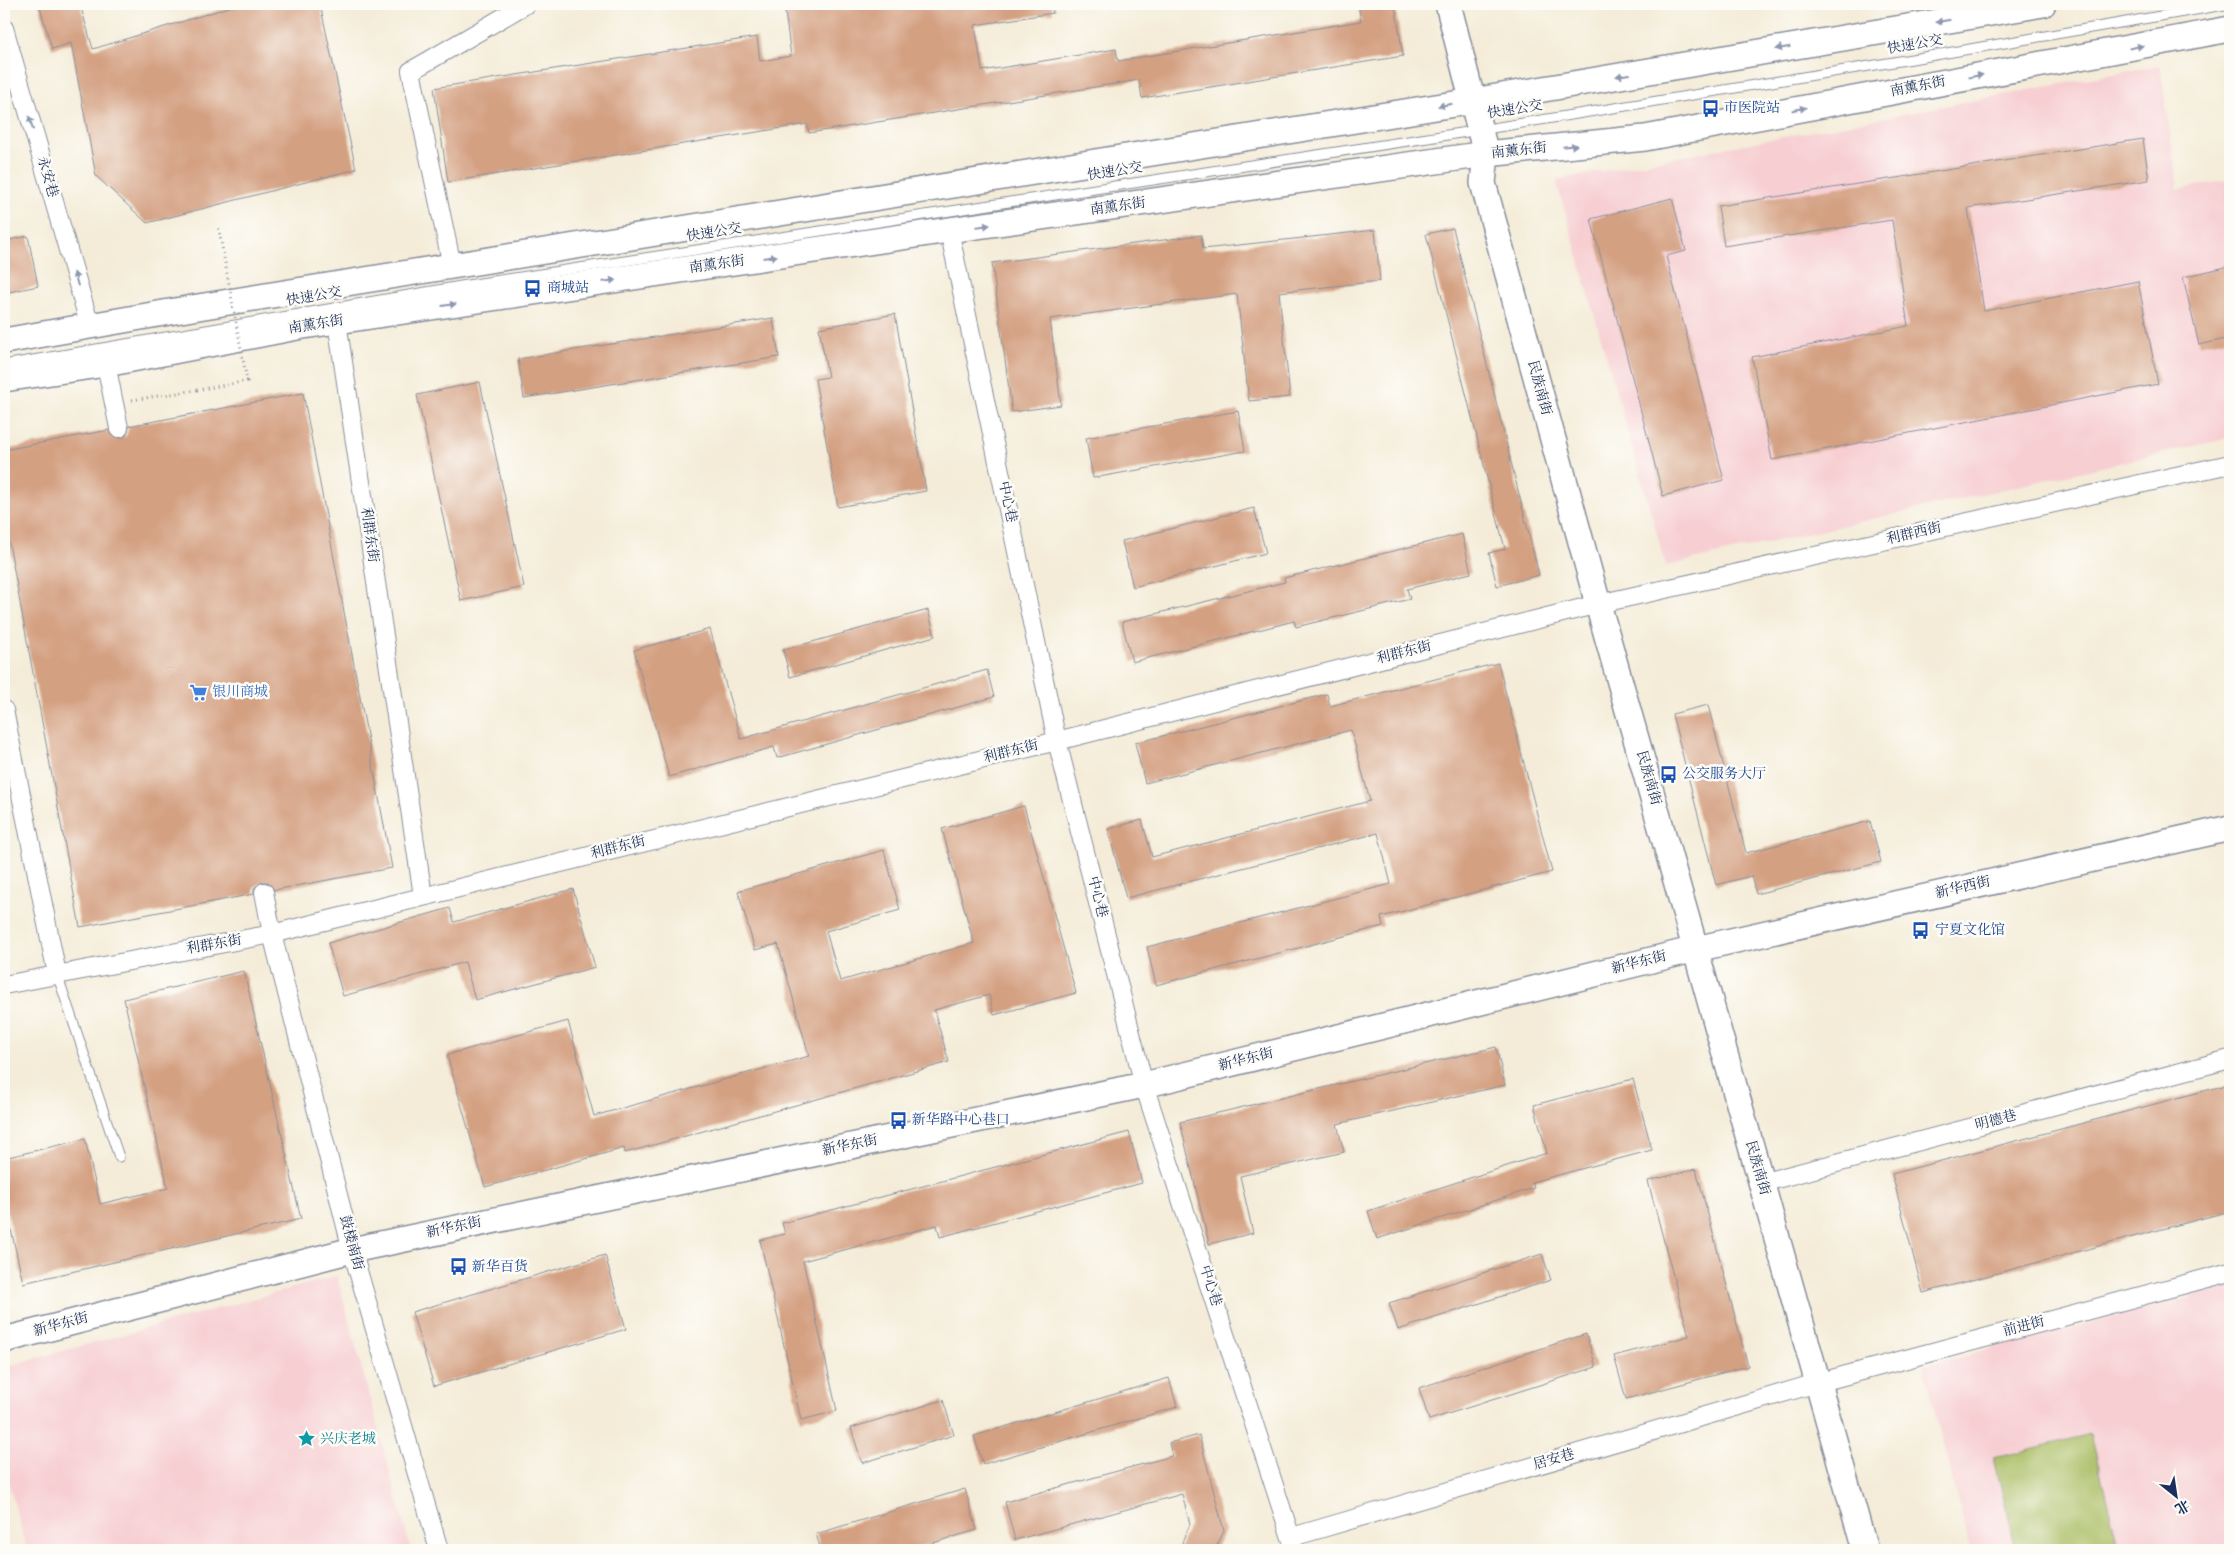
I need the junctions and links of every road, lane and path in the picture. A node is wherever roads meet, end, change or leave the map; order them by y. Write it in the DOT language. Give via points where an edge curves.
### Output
graph roads {
  1 [pos="526,4"];
  2 [pos="1448,4"];
  3 [pos="2043,4"];
  4 [pos="2230,4"];
  5 [pos="4,28"];
  6 [pos="2230,29"];
  7 [pos="1473,101"];
  8 [pos="1480,130"];
  9 [pos="1486,154"];
  10 [pos="218,225"];
  11 [pos="949,230"];
  12 [pos="452,266"];
  13 [pos="337,322"];
  14 [pos="90,326"];
  15 [pos="4,341"];
  16 [pos="106,364"];
  17 [pos="4,365"];
  18 [pos="4,379"];
  19 [pos="114,403"];
  20 [pos="119,428"];
  21 [pos="2230,464"];
  22 [pos="1598,604"];
  23 [pos="4,710"];
  24 [pos="1057,741"];
  25 [pos="2230,828"];
  26 [pos="264,892"];
  27 [pos="423,896"];
  28 [pos="272,934"];
  29 [pos="1696,949"];
  30 [pos="57,974"];
  31 [pos="4,985"];
  32 [pos="2230,1059"];
  33 [pos="1144,1085"];
  34 [pos="119,1157"];
  35 [pos="1761,1183"];
  36 [pos="352,1250"];
  37 [pos="2230,1272"];
  38 [pos="4,1340"];
  39 [pos="1817,1383"];
  40 [pos="1294,1544"];
  41 [pos="439,1550"];
  42 [pos="1865,1550"];
  1 -- 12 [label="street" via="410,71"];
  2 -- 7 [label="main road, 民族南街"];
  3 -- 7 [label="main road, one-way"];
  4 -- 8 [label="lane, 快速公交" via="1912,60"];
  14 -- 5 [label="street, 永安巷, one-way"];
  9 -- 6 [label="main road, 南薰东街, one-way" via="1645,138"];
  7 -- 8 [label="main road, 民族南街"];
  7 -- 12 [label="main road, one-way"];
  8 -- 9 [label="main road, 民族南街"];
  8 -- 17 [label="lane, 快速公交" via="461,286"];
  11 -- 9 [label="main road, 南薰东街, one-way"];
  9 -- 22 [label="main road, 民族南街" via="1484,183"];
  10 -- 19 [label="path, bridge" via="247,381"];
  13 -- 11 [label="main road, 南薰东街, one-way"];
  11 -- 24 [label="street, 中心巷"];
  12 -- 14 [label="main road"];
  13 -- 16 [label="main road, 南薰东街"];
  13 -- 27 [label="street, 利群东街"];
  14 -- 15 [label="main road"];
  16 -- 18 [label="main road, 南薰东街"];
  16 -- 19 [label="street"];
  19 -- 20 [label="street"];
  21 -- 22 [label="street, 利群西街"];
  22 -- 24 [label="street, 利群东街"];
  22 -- 29 [label="main road, 民族南街"];
  23 -- 30 [label="street"];
  24 -- 27 [label="street, 利群东街"];
  24 -- 33 [label="street, 中心巷"];
  25 -- 29 [label="main road, 新华西街"];
  26 -- 28 [label="street, 鼓楼南街"];
  27 -- 28 [label="street, 利群东街"];
  28 -- 30 [label="street, 利群东街"];
  28 -- 36 [label="street, 鼓楼南街"];
  29 -- 33 [label="main road, 新华东街"];
  29 -- 35 [label="main road, 民族南街"];
  30 -- 31 [label="street, 利群东街"];
  30 -- 34 [label="lane"];
  32 -- 35 [label="street, 明德巷"];
  33 -- 36 [label="main road, 新华东街"];
  33 -- 40 [label="street, 中心巷"];
  35 -- 39 [label="main road, 民族南街"];
  36 -- 38 [label="main road, 新华东街"];
  36 -- 41 [label="street, 鼓楼南街"];
  37 -- 39 [label="street, 前进街"];
  39 -- 40 [label="street, 居安巷"];
  39 -- 42 [label="main road, 民族南街"];
}
